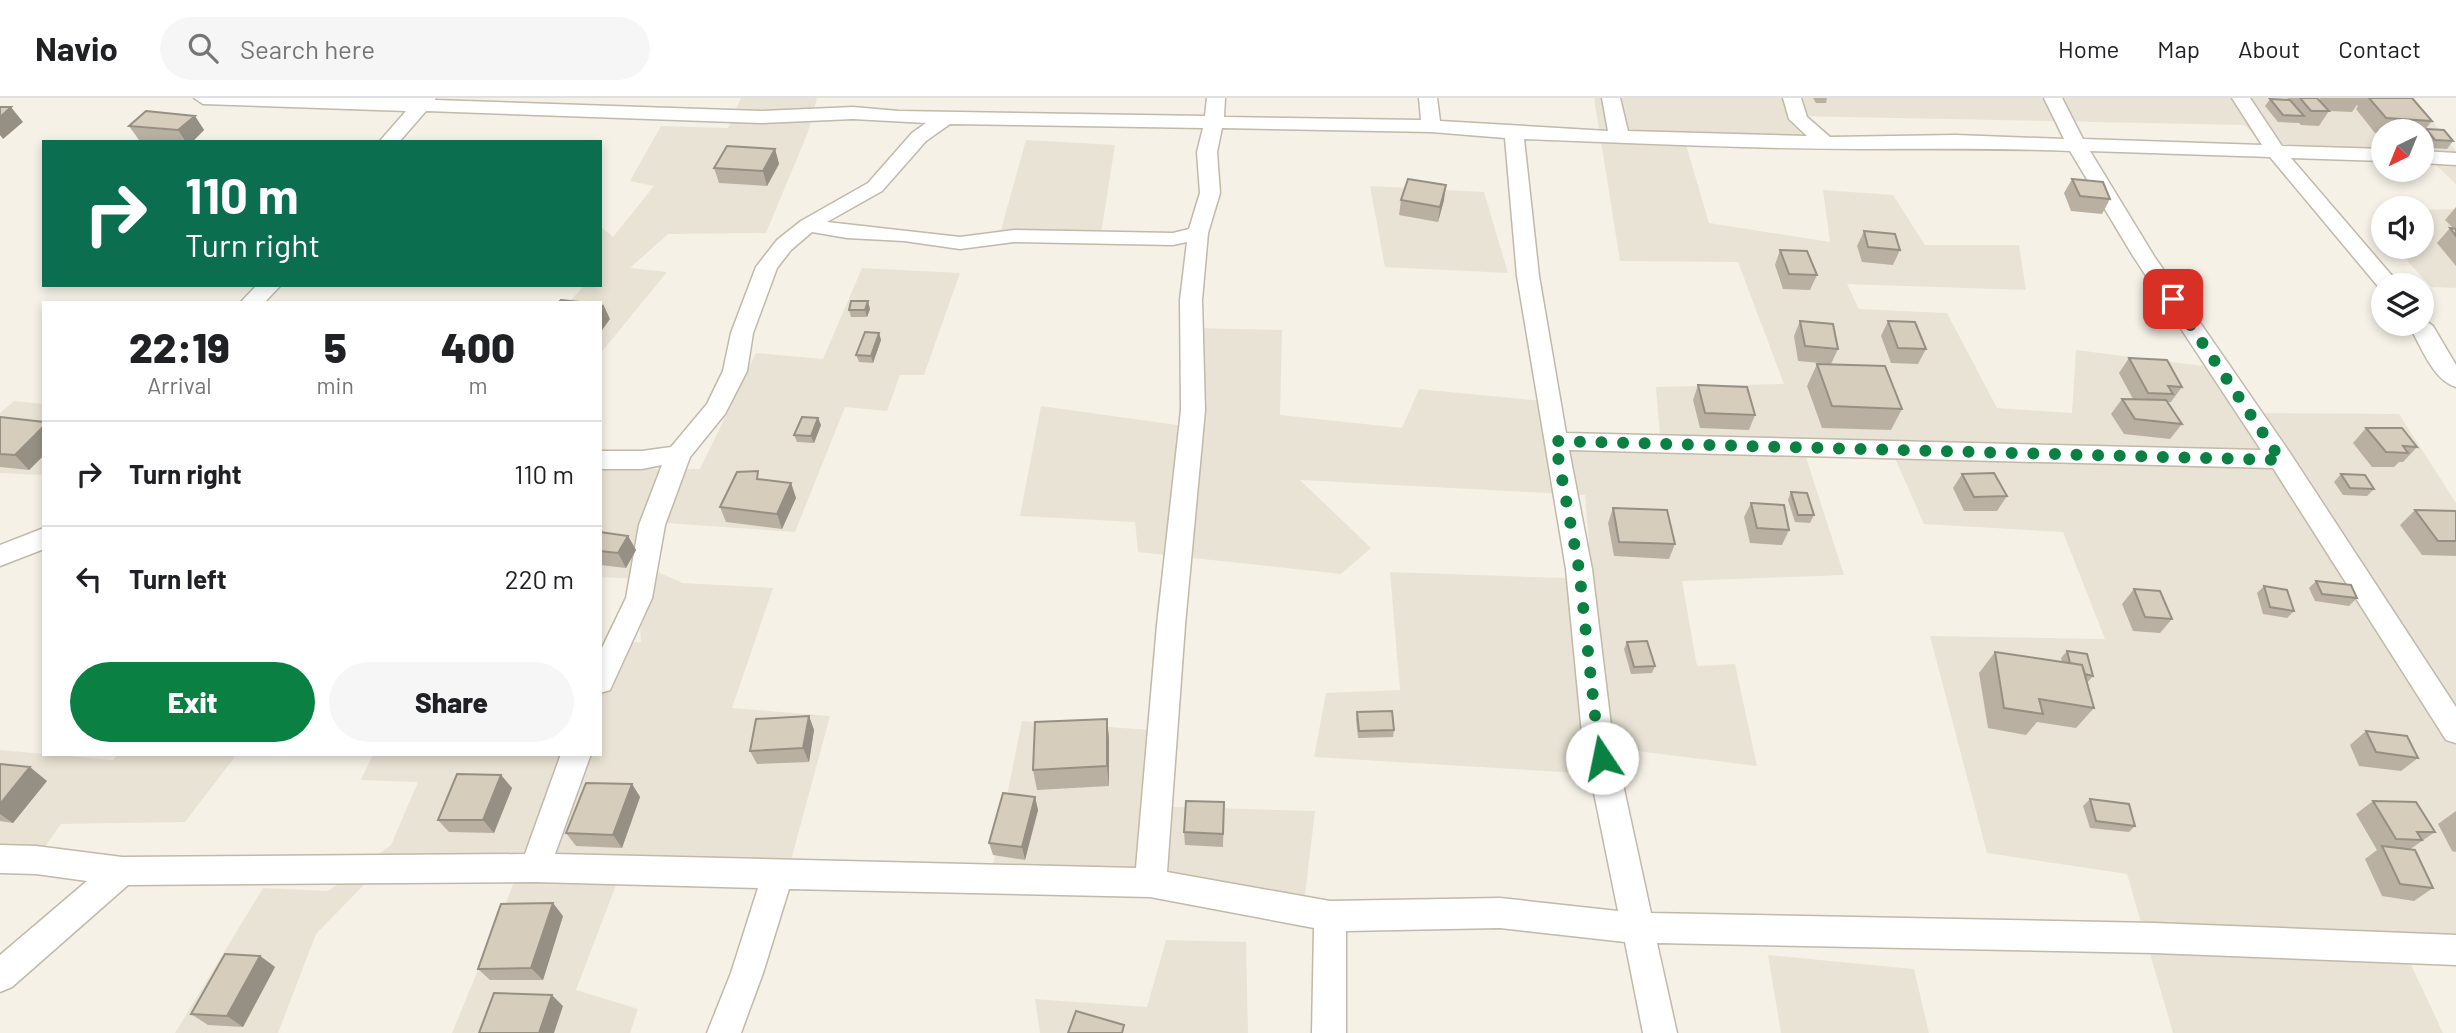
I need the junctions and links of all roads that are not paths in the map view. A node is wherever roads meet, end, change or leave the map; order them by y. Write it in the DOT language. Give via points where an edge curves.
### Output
graph roads {
  1 [pos="203,98"];
  2 [pos="1428,98"];
  3 [pos="1611,98"];
  4 [pos="1792,98"];
  5 [pos="2053,98"];
  6 [pos="2241,98"];
  7 [pos="425,103"];
  8 [pos="853,105"];
  9 [pos="1215,110"];
  10 [pos="947,117"];
  11 [pos="1431,126"];
  12 [pos="1514,133"];
  13 [pos="1619,135"];
  14 [pos="390,140"];
  15 [pos="1825,142"];
  16 [pos="2075,145"];
  17 [pos="2276,152"];
  18 [pos="2371,155"];
  19 [pos="2434,158"];
  20 [pos="2456,159"];
  21 [pos="808,225"];
  22 [pos="1198,233"];
  23 [pos="2379,273"];
  24 [pos="268,287"];
  25 [pos="253,301"];
  26 [pos="2425,336"];
  27 [pos="2456,379"];
  28 [pos="1555,441"];
  29 [pos="679,454"];
  30 [pos="602,460"];
  31 [pos="2281,460"];
  32 [pos="42,539"];
  33 [pos="0,556"];
  34 [pos="602,678"];
  35 [pos="2456,732"];
  36 [pos="575,756"];
  37 [pos="0,859"];
  38 [pos="535,868"];
  39 [pos="122,871"];
  40 [pos="778,874"];
  41 [pos="1150,883"];
  42 [pos="1329,916"];
  43 [pos="1639,928"];
  44 [pos="2456,950"];
  45 [pos="0,976"];
  46 [pos="724,1033"];
  47 [pos="1329,1033"];
  48 [pos="1660,1033"];
  1 -- 7 [label="street"];
  2 -- 11 [label="street"];
  3 -- 13 [label="street"];
  4 -- 15 [label="street" via="1798,119"];
  5 -- 16 [label="street"];
  6 -- 17 [label="street"];
  7 -- 8 [label="street" via="761,117"];
  7 -- 14 [label="street"];
  8 -- 10 [label="street" via="900,117"];
  9 -- 10 [label="street"];
  9 -- 11 [label="street"];
  9 -- 22 [label="street" via="1206,152 1210,193"];
  10 -- 21 [label="street" via="919,137 876,187"];
  11 -- 12 [label="street"];
  12 -- 13 [label="street"];
  12 -- 28 [label="street" via="1528,276"];
  13 -- 15 [label="street"];
  15 -- 16 [label="street"];
  16 -- 17 [label="street"];
  16 -- 31 [label="street" via="2142,254"];
  17 -- 18 [label="street"];
  17 -- 23 [label="street"];
  19 -- 20 [label="street"];
  21 -- 22 [label="street" via="960,243 1014,236 1173,239"];
  21 -- 29 [label="street" via="784,244 767,267 742,333 735,371 717,408"];
  22 -- 41 [label="street" via="1191,300 1193,410"];
  24 -- 25 [label="street"];
  26 -- 27 [label="street" via="2441,366"];
  28 -- 31 [label="street"];
  28 -- 43 [label="street" via="1579,569 1597,734"];
  29 -- 30 [label="street"];
  29 -- 34 [label="street" via="652,525 639,598"];
  31 -- 35 [label="street"];
  32 -- 33 [label="street"];
  36 -- 38 [label="street"];
  37 -- 39 [label="street"];
  38 -- 39 [label="street"];
  38 -- 40 [label="street"];
  39 -- 45 [label="street"];
  40 -- 41 [label="street"];
  40 -- 46 [label="street"];
  41 -- 42 [label="street"];
  42 -- 43 [label="street" via="1500,913"];
  42 -- 47 [label="street"];
  43 -- 44 [label="street" via="2154,938"];
  43 -- 48 [label="street"];
}
